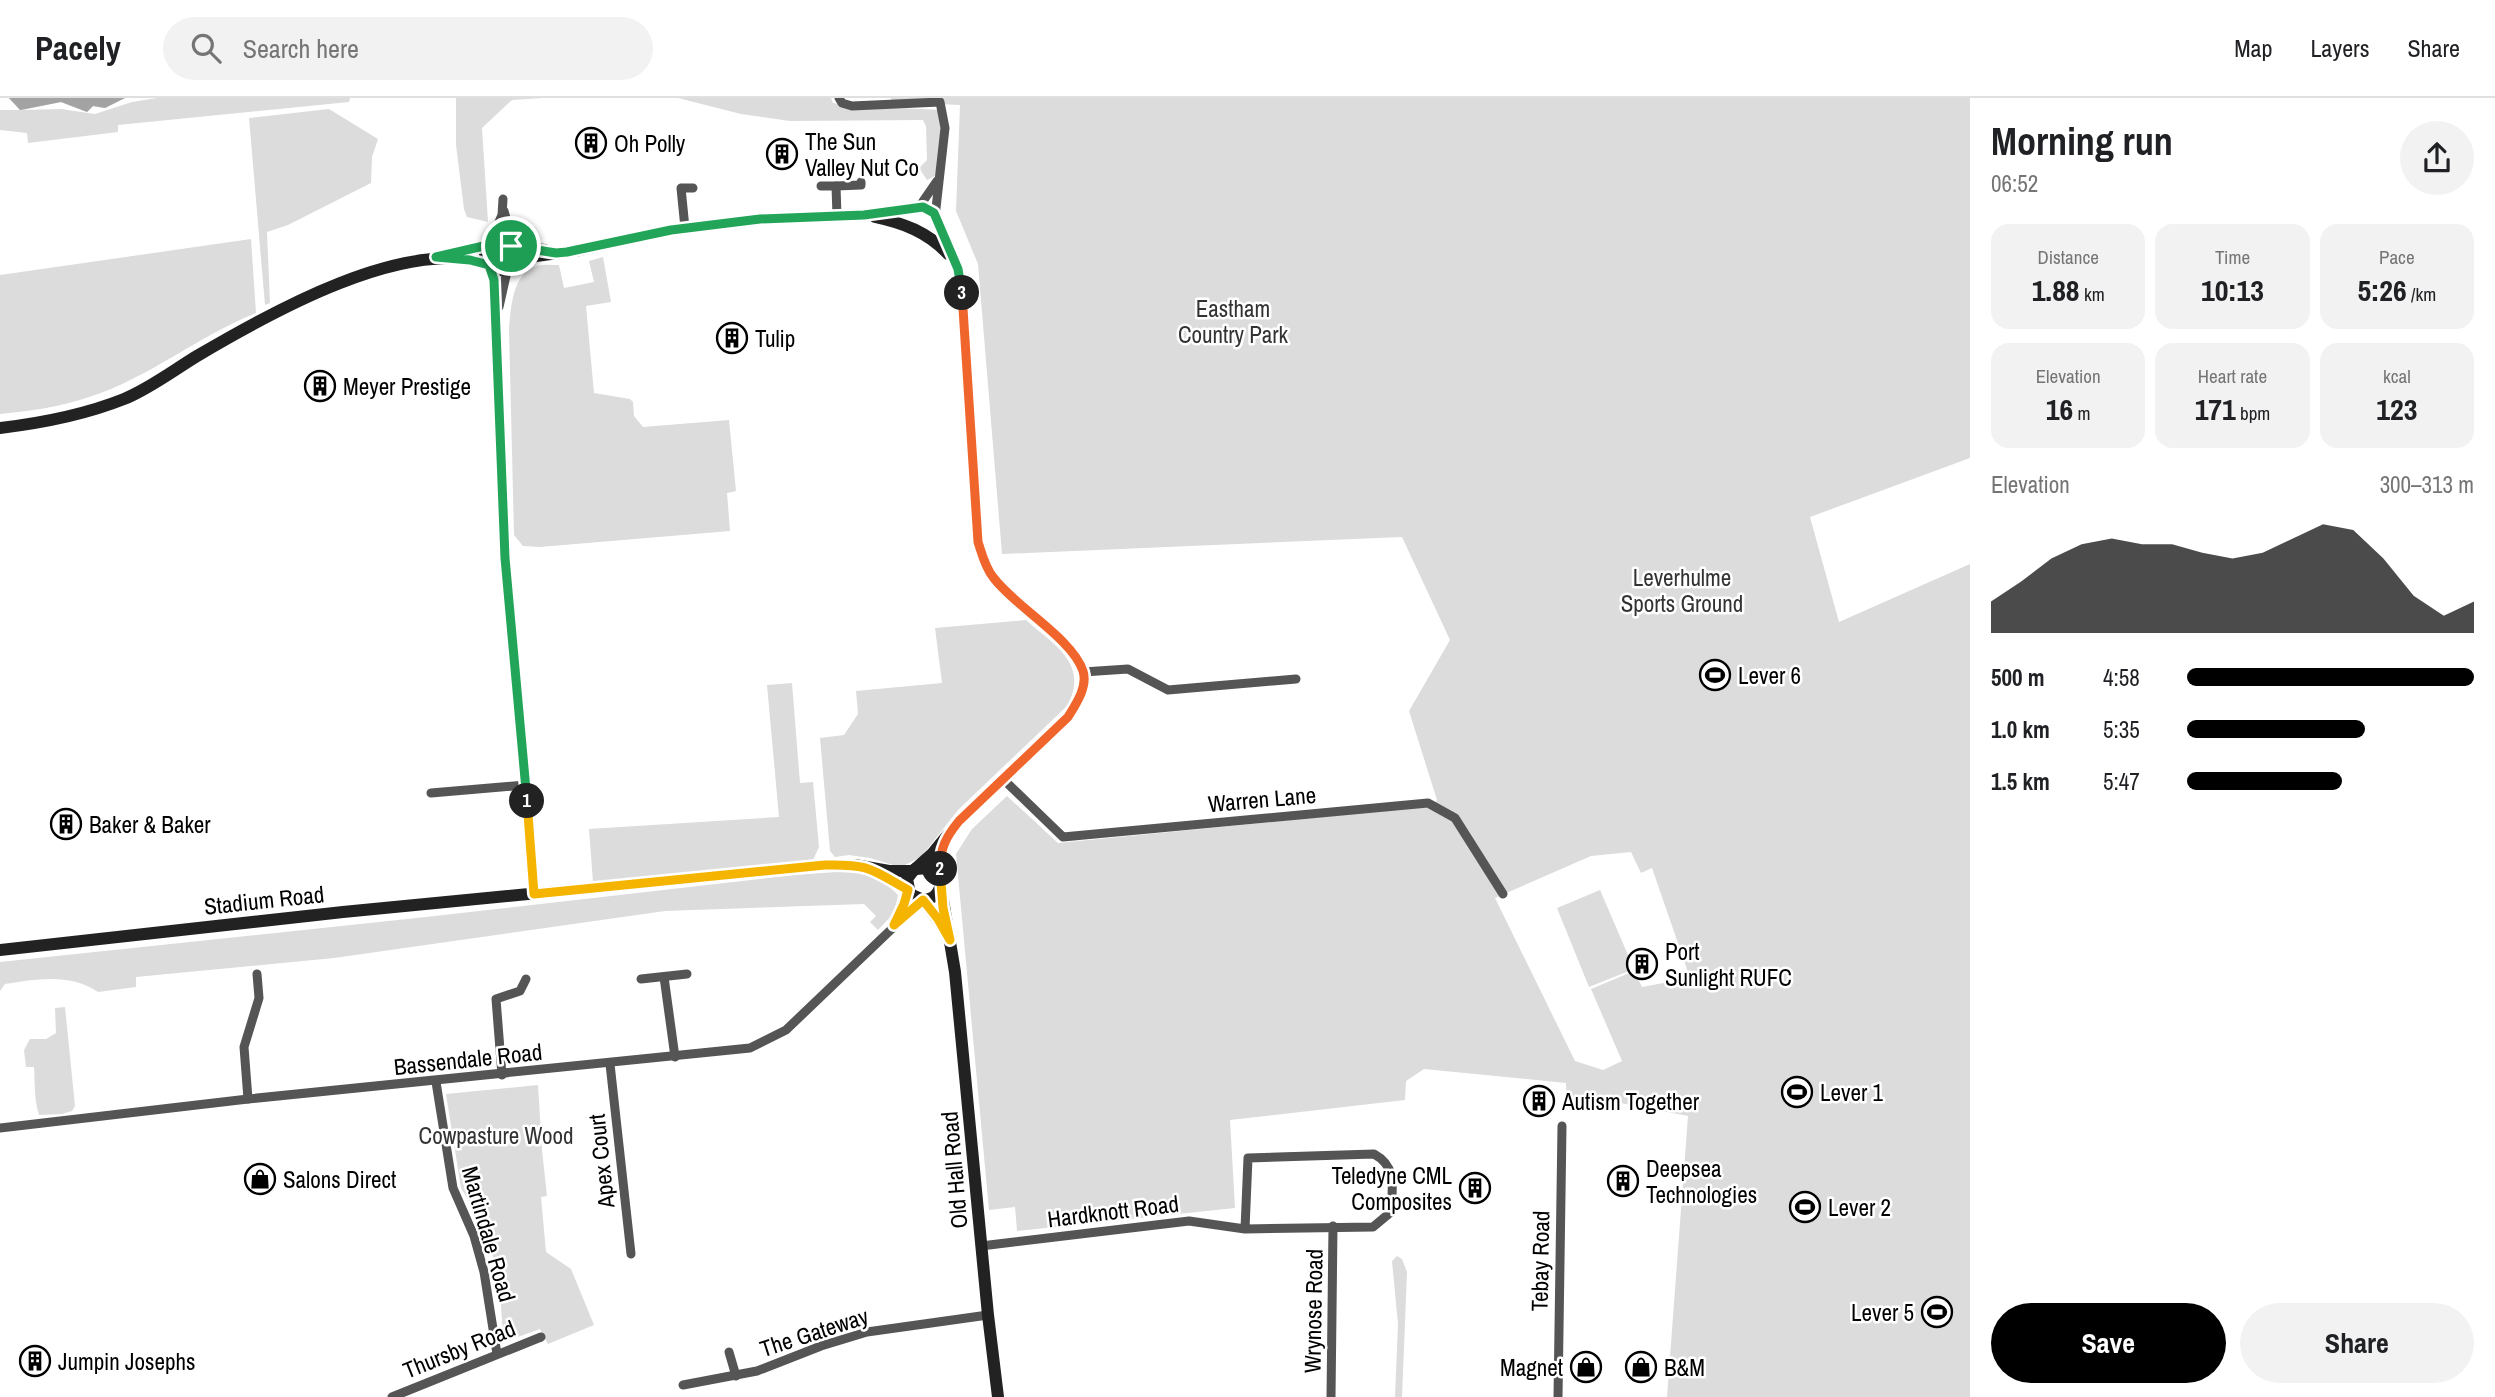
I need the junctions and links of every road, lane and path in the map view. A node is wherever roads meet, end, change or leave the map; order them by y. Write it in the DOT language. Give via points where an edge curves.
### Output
graph roads {
  1 [pos="839,98"];
  2 [pos="941,174"];
  3 [pos="861,182"];
  4 [pos="821,186"];
  5 [pos="836,186"];
  6 [pos="692,188"];
  7 [pos="919,208"];
  8 [pos="864,215"];
  9 [pos="837,216"];
  10 [pos="935,217"];
  11 [pos="685,228"];
  12 [pos="917,231"];
  13 [pos="489,245"];
  14 [pos="511,246"];
  15 [pos="556,253"];
  16 [pos="436,257"];
  17 [pos="955,263"];
  18 [pos="489,265"];
  19 [pos="510,265"];
  20 [pos="497,315"];
  21 [pos="0,428"];
  22 [pos="1083,671"];
  23 [pos="1296,679"];
  24 [pos="1003,779"];
  25 [pos="525,785"];
  26 [pos="431,793"];
  27 [pos="946,836"];
  28 [pos="871,868"];
  29 [pos="913,870"];
  30 [pos="941,882"];
  31 [pos="908,890"];
  32 [pos="534,894"];
  33 [pos="1503,894"];
  34 [pos="922,900"];
  35 [pos="894,925"];
  36 [pos="950,940"];
  37 [pos="0,950"];
  38 [pos="257,974"];
  39 [pos="687,974"];
  40 [pos="664,977"];
  41 [pos="526,979"];
  42 [pos="641,979"];
  43 [pos="675,1058"];
  44 [pos="610,1063"];
  45 [pos="502,1075"];
  46 [pos="436,1082"];
  47 [pos="248,1099"];
  48 [pos="1562,1126"];
  49 [pos="0,1128"];
  50 [pos="1333,1226"];
  51 [pos="1245,1228"];
  52 [pos="982,1246"];
  53 [pos="631,1254"];
  54 [pos="988,1315"];
  55 [pos="541,1337"];
  56 [pos="729,1352"];
  57 [pos="497,1354"];
  58 [pos="736,1376"];
  59 [pos="683,1385"];
  60 [pos="392,1397"];
  61 [pos="998,1397"];
  62 [pos="1331,1397"];
  63 [pos="1558,1397"];
  1 -- 2 [label="street" via="852,106 940,102 945,128"];
  2 -- 7 [label="street"];
  2 -- 10 [label="street"];
  3 -- 5 [label="street"];
  4 -- 5 [label="street"];
  5 -- 9 [label="street"];
  6 -- 11 [label="street" via="681,188"];
  7 -- 8 [label="street"];
  7 -- 10 [label="street" via="931,210"];
  7 -- 12 [label="street" via="910,220"];
  8 -- 9 [label="street"];
  8 -- 12 [label="street"];
  9 -- 11 [label="street"];
  10 -- 12 [label="street" via="931,229"];
  10 -- 17 [label="street"];
  11 -- 15 [label="street"];
  12 -- 17 [label="street" via="936,242"];
  13 -- 14 [label="street" via="503,240"];
  13 -- 14 [label="street" via="503,204"];
  13 -- 16 [label="street"];
  13 -- 18 [label="street" via="485,253"];
  14 -- 15 [label="street"];
  14 -- 19 [label="street"];
  15 -- 19 [label="street"];
  16 -- 18 [label="street"];
  16 -- 21 [label="street" via="384,268 330,288 264,319 126,398 71,416"];
  17 -- 22 [label="street" via="961,282 978,542 991,575 1067,646"];
  18 -- 19 [label="street" via="499,270"];
  18 -- 20 [label="street"];
  19 -- 20 [label="street"];
  20 -- 25 [label="street" via="505,558"];
  22 -- 23 [label="street" via="1128,670 1168,690"];
  22 -- 24 [label="street" via="1080,698 1068,717"];
  24 -- 27 [label="street"];
  24 -- 33 [label="street, Warren Lane" via="1063,837 1428,803 1454,818"];
  25 -- 26 [label="street"];
  25 -- 32 [label="street"];
  27 -- 29 [label="street"];
  27 -- 30 [label="street, Old Hall Road"];
  28 -- 29 [label="street"];
  28 -- 31 [label="street"];
  28 -- 32 [label="street" via="825,865"];
  29 -- 30 [label="street" via="930,868"];
  29 -- 31 [label="street" via="907,879"];
  30 -- 34 [label="street" via="933,897"];
  30 -- 36 [label="street, Old Hall Road"];
  31 -- 34 [label="street"];
  31 -- 35 [label="street, Bassendale Road"];
  32 -- 37 [label="street, Stadium Road"];
  34 -- 35 [label="street, Bassendale Road"];
  34 -- 36 [label="street, Old Hall Road"];
  35 -- 43 [label="street, Bassendale Road" via="786,1030 750,1048"];
  36 -- 52 [label="street, Old Hall Road"];
  38 -- 47 [label="street" via="259,998 243,1047"];
  39 -- 40 [label="street"];
  40 -- 42 [label="street"];
  40 -- 43 [label="street"];
  41 -- 45 [label="street" via="520,990 496,999"];
  43 -- 44 [label="street, Bassendale Road"];
  44 -- 45 [label="street, Bassendale Road"];
  44 -- 53 [label="street, Apex Court"];
  45 -- 46 [label="street, Bassendale Road"];
  46 -- 47 [label="street, Bassendale Road"];
  46 -- 57 [label="street, Martindale Road" via="453,1188 484,1272"];
  47 -- 49 [label="street, Bassendale Road"];
  48 -- 63 [label="street, Tebay Road"];
  50 -- 51 [label="street, Hardknott Road"];
  50 -- 51 [label="street, Hardknott Road" via="1373,1227 1391,1212 1392,1174 1384,1160 1374,1154 1248,1158"];
  50 -- 62 [label="street, Wrynose Road"];
  51 -- 52 [label="street, Hardknott Road" via="1189,1221"];
  52 -- 54 [label="street, Old Hall Road"];
  54 -- 58 [label="street, The Gateway" via="867,1332"];
  54 -- 61 [label="street, Old Hall Road"];
  55 -- 57 [label="street, Thursby Road"];
  56 -- 58 [label="street, The Gateway"];
  57 -- 60 [label="street, Thursby Road"];
  58 -- 59 [label="street, The Gateway"];
}
